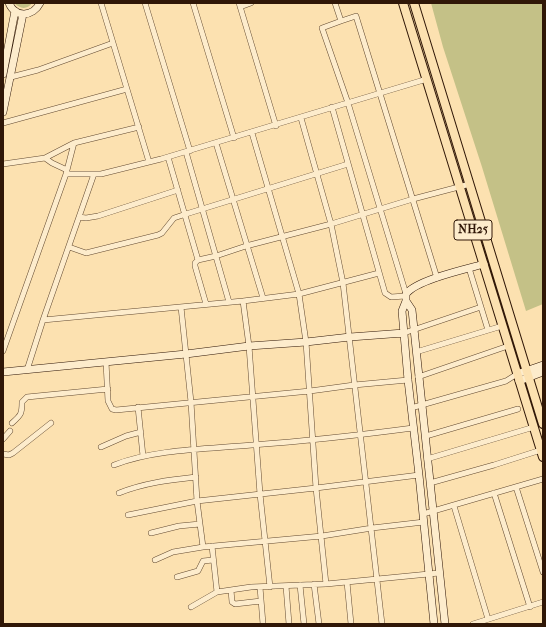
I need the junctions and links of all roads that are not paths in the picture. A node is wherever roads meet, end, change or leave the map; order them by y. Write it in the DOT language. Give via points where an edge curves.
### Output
graph roads {
  1 [pos="40,3"];
  2 [pos="101,3"];
  3 [pos="145,3"];
  4 [pos="193,3"];
  5 [pos="251,3"];
  6 [pos="335,3"];
  7 [pos="403,3"];
  8 [pos="414,3"];
  9 [pos="3,5"];
  10 [pos="239,5"];
  11 [pos="12,7"];
  12 [pos="23,14"];
  13 [pos="341,21"];
  14 [pos="113,43"];
  15 [pos="6,49"];
  16 [pos="3,74"];
  17 [pos="11,77"];
  18 [pos="427,79"];
  19 [pos="127,89"];
  20 [pos="381,93"];
  21 [pos="348,103"];
  22 [pos="332,107"];
  23 [pos="3,112"];
  24 [pos="300,118"];
  25 [pos="3,123"];
  26 [pos="276,126"];
  27 [pos="139,127"];
  28 [pos="252,133"];
  29 [pos="234,138"];
  30 [pos="74,143"];
  31 [pos="216,143"];
  32 [pos="188,151"];
  33 [pos="168,157"];
  34 [pos="45,158"];
  35 [pos="149,162"];
  36 [pos="3,164"];
  37 [pos="348,164"];
  38 [pos="66,172"];
  39 [pos="94,174"];
  40 [pos="317,174"];
  41 [pos="470,184"];
  42 [pos="460,187"];
  43 [pos="268,189"];
  44 [pos="178,190"];
  45 [pos="413,198"];
  46 [pos="233,199"];
  47 [pos="203,208"];
  48 [pos="380,208"];
  49 [pos="363,213"];
  50 [pos="186,214"];
  51 [pos="79,217"];
  52 [pos="331,224"];
  53 [pos="282,236"];
  54 [pos="246,246"];
  55 [pos="69,247"];
  56 [pos="216,256"];
  57 [pos="198,260"];
  58 [pos="484,264"];
  59 [pos="469,268"];
  60 [pos="379,273"];
  61 [pos="437,278"];
  62 [pos="343,283"];
  63 [pos="299,294"];
  64 [pos="406,297"];
  65 [pos="263,298"];
  66 [pos="243,301"];
  67 [pos="229,302"];
  68 [pos="206,304"];
  69 [pos="181,307"];
  70 [pos="481,307"];
  71 [pos="43,320"];
  72 [pos="502,326"];
  73 [pos="414,330"];
  74 [pos="488,330"];
  75 [pos="404,333"];
  76 [pos="350,337"];
  77 [pos="306,342"];
  78 [pos="249,346"];
  79 [pos="508,346"];
  80 [pos="3,352"];
  81 [pos="416,352"];
  82 [pos="186,354"];
  83 [pos="106,362"];
  84 [pos="543,365"];
  85 [pos="27,370"];
  86 [pos="3,372"];
  87 [pos="543,372"];
  88 [pos="528,374"];
  89 [pos="418,377"];
  90 [pos="518,378"];
  91 [pos="408,380"];
  92 [pos="354,385"];
  93 [pos="108,389"];
  94 [pos="310,390"];
  95 [pos="252,396"];
  96 [pos="191,402"];
  97 [pos="421,405"];
  98 [pos="138,407"];
  99 [pos="411,408"];
  100 [pos="518,409"];
  101 [pos="12,423"];
  102 [pos="50,423"];
  103 [pos="543,424"];
  104 [pos="534,427"];
  105 [pos="413,428"];
  106 [pos="10,431"];
  107 [pos="140,432"];
  108 [pos="362,435"];
  109 [pos="426,436"];
  110 [pos="3,439"];
  111 [pos="312,439"];
  112 [pos="256,445"];
  113 [pos="101,447"];
  114 [pos="194,450"];
  115 [pos="3,454"];
  116 [pos="542,454"];
  117 [pos="143,456"];
  118 [pos="427,459"];
  119 [pos="114,465"];
  120 [pos="419,475"];
  121 [pos="196,477"];
  122 [pos="543,479"];
  123 [pos="366,482"];
  124 [pos="430,483"];
  125 [pos="516,487"];
  126 [pos="316,488"];
  127 [pos="119,493"];
  128 [pos="494,493"];
  129 [pos="260,494"];
  130 [pos="197,501"];
  131 [pos="454,506"];
  132 [pos="433,511"];
  133 [pos="422,514"];
  134 [pos="128,515"];
  135 [pos="424,522"];
  136 [pos="200,524"];
  137 [pos="372,528"];
  138 [pos="151,533"];
  139 [pos="322,536"];
  140 [pos="264,541"];
  141 [pos="212,546"];
  142 [pos="203,547"];
  143 [pos="155,560"];
  144 [pos="213,560"];
  145 [pos="543,572"];
  146 [pos="439,573"];
  147 [pos="428,574"];
  148 [pos="177,577"];
  149 [pos="378,579"];
  150 [pos="347,582"];
  151 [pos="314,584"];
  152 [pos="326,584"];
  153 [pos="300,585"];
  154 [pos="270,586"];
  155 [pos="286,586"];
  156 [pos="260,587"];
  157 [pos="231,590"];
  158 [pos="217,592"];
  159 [pos="261,601"];
  160 [pos="543,602"];
  161 [pos="530,607"];
  162 [pos="191,608"];
  163 [pos="488,620"];
  164 [pos="260,624"];
  165 [pos="263,624"];
  166 [pos="289,624"];
  167 [pos="304,624"];
  168 [pos="319,624"];
  169 [pos="351,624"];
  170 [pos="382,624"];
  171 [pos="434,624"];
  172 [pos="445,624"];
  173 [pos="473,624"];
  1 -- 12 [label="street" via="34,11"];
  2 -- 14 [label="street"];
  3 -- 32 [label="street"];
  4 -- 29 [label="street"];
  5 -- 10 [label="street"];
  6 -- 13 [label="street"];
  7 -- 18 [label="main road, NH25"];
  8 -- 41 [label="main road, NH25"];
  9 -- 11 [label="street"];
  10 -- 26 [label="street"];
  11 -- 12 [label="street"];
  11 -- 15 [label="street"];
  12 -- 17 [label="street"];
  13 -- 20 [label="street" via="356,16"];
  13 -- 21 [label="street" via="322,28"];
  14 -- 17 [label="street"];
  14 -- 19 [label="street"];
  15 -- 16 [label="street"];
  17 -- 23 [label="street"];
  18 -- 20 [label="street"];
  18 -- 42 [label="main road, NH25"];
  19 -- 25 [label="street"];
  19 -- 27 [label="street"];
  20 -- 21 [label="street"];
  20 -- 45 [label="street"];
  21 -- 22 [label="street"];
  21 -- 48 [label="street"];
  22 -- 24 [label="street"];
  22 -- 37 [label="street"];
  24 -- 26 [label="street"];
  24 -- 40 [label="street"];
  26 -- 28 [label="street"];
  27 -- 30 [label="street"];
  27 -- 35 [label="street"];
  28 -- 29 [label="street"];
  28 -- 43 [label="street"];
  29 -- 31 [label="street"];
  30 -- 34 [label="street"];
  30 -- 38 [label="street"];
  31 -- 32 [label="street"];
  31 -- 46 [label="street"];
  32 -- 33 [label="street"];
  32 -- 47 [label="street"];
  33 -- 35 [label="street"];
  33 -- 44 [label="street"];
  34 -- 36 [label="street"];
  34 -- 38 [label="street"];
  35 -- 39 [label="street"];
  37 -- 40 [label="street"];
  37 -- 49 [label="street"];
  38 -- 39 [label="street"];
  38 -- 80 [label="street"];
  39 -- 51 [label="street"];
  40 -- 43 [label="street"];
  40 -- 52 [label="street"];
  41 -- 42 [label="street"];
  41 -- 88 [label="main road, NH25"];
  42 -- 45 [label="street"];
  42 -- 58 [label="main road, NH25"];
  43 -- 46 [label="street"];
  43 -- 53 [label="street"];
  44 -- 50 [label="street"];
  44 -- 51 [label="street" via="98,216"];
  45 -- 48 [label="street"];
  45 -- 61 [label="street"];
  46 -- 47 [label="street"];
  46 -- 54 [label="street"];
  47 -- 50 [label="street"];
  47 -- 56 [label="street"];
  48 -- 49 [label="street"];
  48 -- 64 [label="street"];
  49 -- 52 [label="street"];
  49 -- 60 [label="street"];
  50 -- 55 [label="street" via="174,218 158,235 86,253"];
  50 -- 57 [label="street"];
  51 -- 55 [label="street"];
  52 -- 53 [label="street"];
  52 -- 62 [label="street"];
  53 -- 54 [label="street"];
  53 -- 63 [label="street"];
  54 -- 56 [label="street"];
  54 -- 65 [label="street"];
  55 -- 71 [label="street"];
  56 -- 57 [label="street"];
  56 -- 67 [label="street"];
  57 -- 68 [label="street" via="195,266"];
  58 -- 59 [label="street"];
  58 -- 72 [label="main road, NH25"];
  59 -- 61 [label="street"];
  59 -- 70 [label="street"];
  60 -- 62 [label="street"];
  60 -- 64 [label="street" via="388,296"];
  61 -- 64 [label="street" via="412,287"];
  62 -- 63 [label="street"];
  62 -- 76 [label="street"];
  63 -- 65 [label="street"];
  63 -- 77 [label="street"];
  64 -- 73 [label="street" via="412,310"];
  64 -- 75 [label="street" via="402,311"];
  65 -- 66 [label="street"];
  66 -- 67 [label="street"];
  66 -- 78 [label="street"];
  67 -- 68 [label="street"];
  68 -- 69 [label="street"];
  69 -- 71 [label="street"];
  69 -- 82 [label="street"];
  70 -- 73 [label="street"];
  70 -- 74 [label="street"];
  71 -- 85 [label="street"];
  72 -- 74 [label="street"];
  72 -- 79 [label="main road, NH25"];
  73 -- 75 [label="street"];
  73 -- 81 [label="street"];
  74 -- 81 [label="street"];
  75 -- 76 [label="street"];
  75 -- 91 [label="street"];
  76 -- 77 [label="street"];
  76 -- 92 [label="street"];
  77 -- 78 [label="street"];
  77 -- 94 [label="street"];
  78 -- 82 [label="street"];
  78 -- 95 [label="street"];
  79 -- 89 [label="street"];
  79 -- 90 [label="main road, NH25"];
  81 -- 89 [label="street"];
  82 -- 83 [label="street"];
  82 -- 96 [label="street"];
  83 -- 85 [label="street"];
  83 -- 93 [label="street"];
  84 -- 88 [label="street"];
  85 -- 86 [label="street"];
  87 -- 88 [label="street"];
  88 -- 90 [label="street"];
  88 -- 103 [label="main road, NH25"];
  89 -- 97 [label="street"];
  90 -- 97 [label="street"];
  90 -- 104 [label="main road, NH25"];
  91 -- 92 [label="street"];
  91 -- 99 [label="street"];
  92 -- 94 [label="street"];
  92 -- 108 [label="street"];
  93 -- 98 [label="street" via="108,401 112,409"];
  93 -- 101 [label="street" via="27,397 22,402 22,414"];
  94 -- 95 [label="street"];
  94 -- 111 [label="street"];
  95 -- 96 [label="street"];
  95 -- 112 [label="street"];
  96 -- 98 [label="street"];
  96 -- 114 [label="street"];
  97 -- 99 [label="street"];
  97 -- 109 [label="street"];
  98 -- 107 [label="street"];
  99 -- 105 [label="street"];
  100 -- 109 [label="street"];
  102 -- 115 [label="street" via="13,453"];
  104 -- 116 [label="main road, NH25"];
  104 -- 118 [label="street"];
  105 -- 108 [label="street"];
  105 -- 120 [label="street"];
  106 -- 110 [label="street"];
  107 -- 113 [label="street"];
  107 -- 117 [label="street"];
  108 -- 111 [label="street"];
  108 -- 123 [label="street"];
  109 -- 118 [label="street"];
  111 -- 112 [label="street"];
  111 -- 126 [label="street"];
  112 -- 114 [label="street"];
  112 -- 129 [label="street"];
  114 -- 117 [label="street"];
  114 -- 121 [label="street"];
  116 -- 124 [label="street"];
  117 -- 119 [label="street"];
  118 -- 124 [label="street"];
  120 -- 123 [label="street"];
  120 -- 133 [label="street"];
  121 -- 127 [label="street" via="148,484"];
  121 -- 130 [label="street"];
  122 -- 125 [label="street"];
  123 -- 126 [label="street"];
  123 -- 137 [label="street"];
  124 -- 132 [label="street"];
  125 -- 128 [label="street"];
  125 -- 145 [label="street"];
  126 -- 129 [label="street"];
  126 -- 139 [label="street"];
  128 -- 131 [label="street"];
  128 -- 161 [label="street"];
  129 -- 130 [label="street"];
  129 -- 140 [label="street"];
  130 -- 134 [label="street"];
  130 -- 136 [label="street"];
  131 -- 132 [label="street"];
  131 -- 163 [label="street"];
  132 -- 133 [label="street"];
  132 -- 146 [label="street"];
  133 -- 135 [label="street"];
  135 -- 137 [label="street"];
  135 -- 147 [label="street"];
  136 -- 138 [label="street"];
  136 -- 142 [label="street"];
  137 -- 139 [label="street"];
  137 -- 149 [label="street"];
  139 -- 140 [label="street"];
  139 -- 152 [label="street"];
  140 -- 141 [label="street"];
  140 -- 154 [label="street"];
  141 -- 142 [label="street"];
  141 -- 144 [label="street"];
  142 -- 143 [label="street" via="173,552"];
  144 -- 148 [label="street" via="203,561 198,571"];
  144 -- 158 [label="street"];
  146 -- 147 [label="street"];
  146 -- 172 [label="street"];
  147 -- 149 [label="street"];
  147 -- 171 [label="street"];
  149 -- 150 [label="street"];
  149 -- 170 [label="street"];
  150 -- 152 [label="street"];
  150 -- 169 [label="street"];
  151 -- 152 [label="street"];
  151 -- 153 [label="street"];
  151 -- 168 [label="street"];
  153 -- 155 [label="street"];
  153 -- 167 [label="street"];
  154 -- 155 [label="street"];
  154 -- 156 [label="street"];
  155 -- 166 [label="street"];
  156 -- 157 [label="street"];
  156 -- 159 [label="street"];
  157 -- 158 [label="street"];
  157 -- 159 [label="street" via="232,602 235,604"];
  158 -- 162 [label="street"];
  159 -- 165 [label="street"];
  160 -- 161 [label="street"];
  161 -- 163 [label="street"];
  163 -- 173 [label="street"];
  164 -- 165 [label="street"];
}
